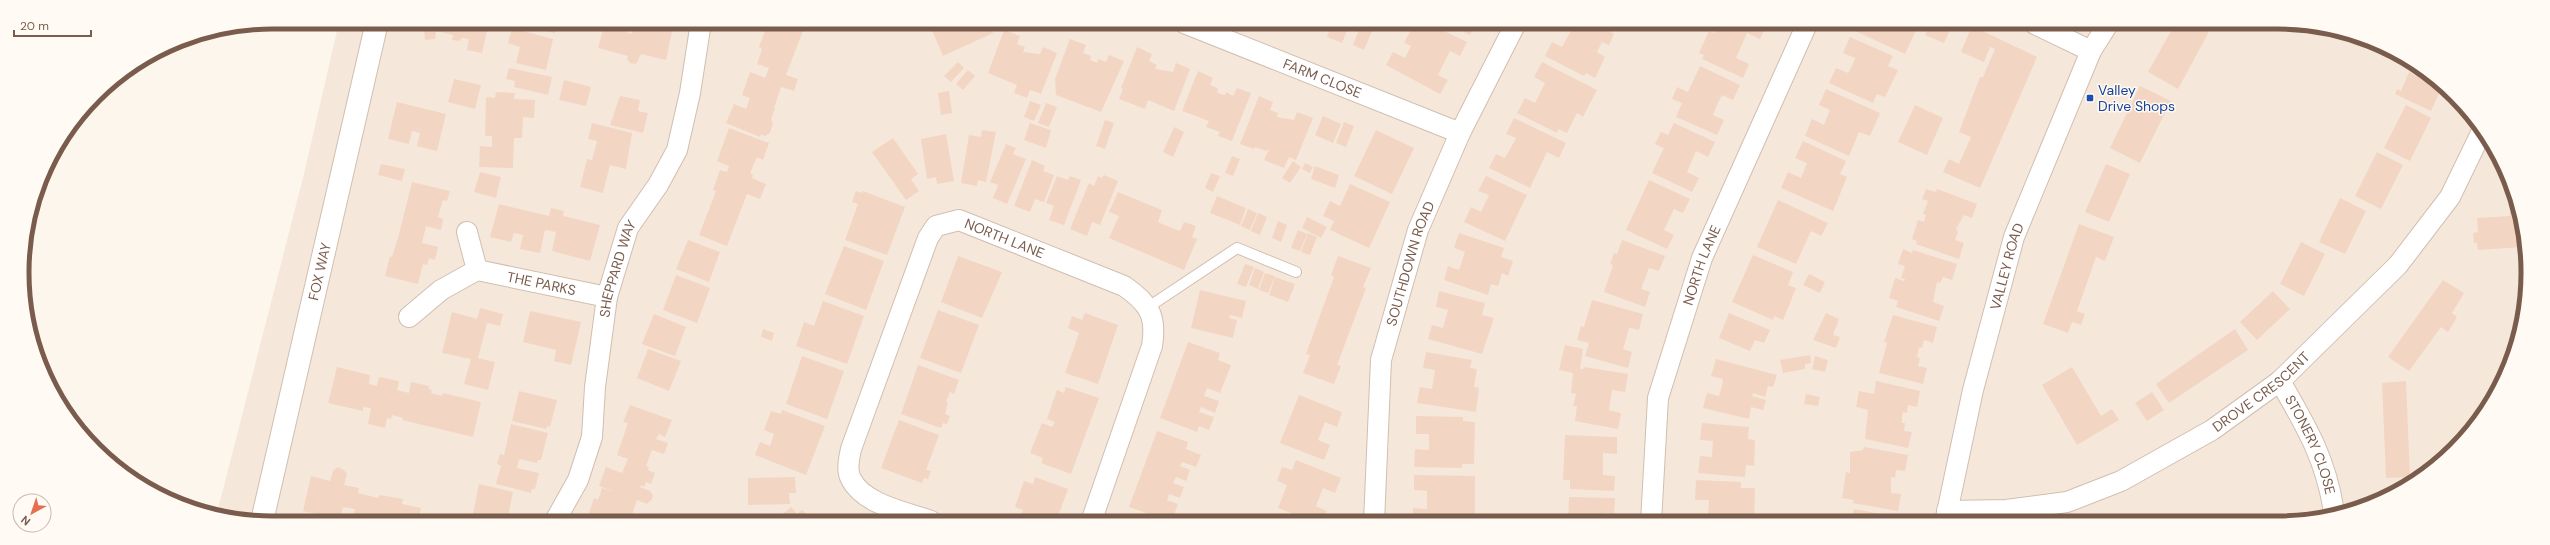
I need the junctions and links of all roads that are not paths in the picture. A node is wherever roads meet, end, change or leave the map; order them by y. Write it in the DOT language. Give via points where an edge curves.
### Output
graph roads {
  1 [pos="375,29"];
  2 [pos="700,29"];
  3 [pos="1199,29"];
  4 [pos="1513,29"];
  5 [pos="1804,29"];
  6 [pos="2045,29"];
  7 [pos="2105,29"];
  8 [pos="2091,51"];
  9 [pos="1460,133"];
  10 [pos="2479,136"];
  11 [pos="467,232"];
  12 [pos="477,270"];
  13 [pos="1296,272"];
  14 [pos="606,297"];
  15 [pos="1147,308"];
  16 [pos="409,317"];
  17 [pos="2280,381"];
  18 [pos="2334,509"];
  19 [pos="263,515"];
  20 [pos="558,516"];
  21 [pos="917,516"];
  22 [pos="1093,516"];
  23 [pos="1374,516"];
  24 [pos="1651,516"];
  25 [pos="1946,516"];
  26 [pos="1956,516"];
  1 -- 19 [label="street, FOX WAY"];
  2 -- 14 [label="street, SHEPPARD WAY" via="690,93 677,150 658,185 628,228"];
  3 -- 9 [label="street, FARM CLOSE"];
  4 -- 9 [label="street, SOUTHDOWN ROAD"];
  5 -- 24 [label="street, NORTH LANE" via="1702,258 1660,391"];
  6 -- 8 [label="street"];
  7 -- 8 [label="street, VALLEY ROAD"];
  8 -- 25 [label="street, VALLEY ROAD" via="2014,237 1973,390"];
  9 -- 23 [label="street, SOUTHDOWN ROAD" via="1418,230 1381,360"];
  10 -- 17 [label="street, DROVE CRESCENT" via="2450,197 2398,265"];
  11 -- 12 [label="street"];
  12 -- 14 [label="street, THE PARKS"];
  12 -- 16 [label="street" via="440,290"];
  13 -- 15 [label="lane" via="1237,248"];
  14 -- 20 [label="street, SHEPPARD WAY" via="592,437 578,480"];
  15 -- 21 [label="street, NORTH LANE" via="1140,298 1124,286 970,224 959,220 936,226 928,238 847,464 850,479 859,491 873,500"];
  15 -- 22 [label="street, NORTH LANE" via="1155,326 1152,346"];
  17 -- 18 [label="street, STONERY CLOSE" via="2307,428 2329,480"];
  17 -- 26 [label="street, DROVE CRESCENT" via="2212,430 2121,481 2067,502 2036,508"];
}
